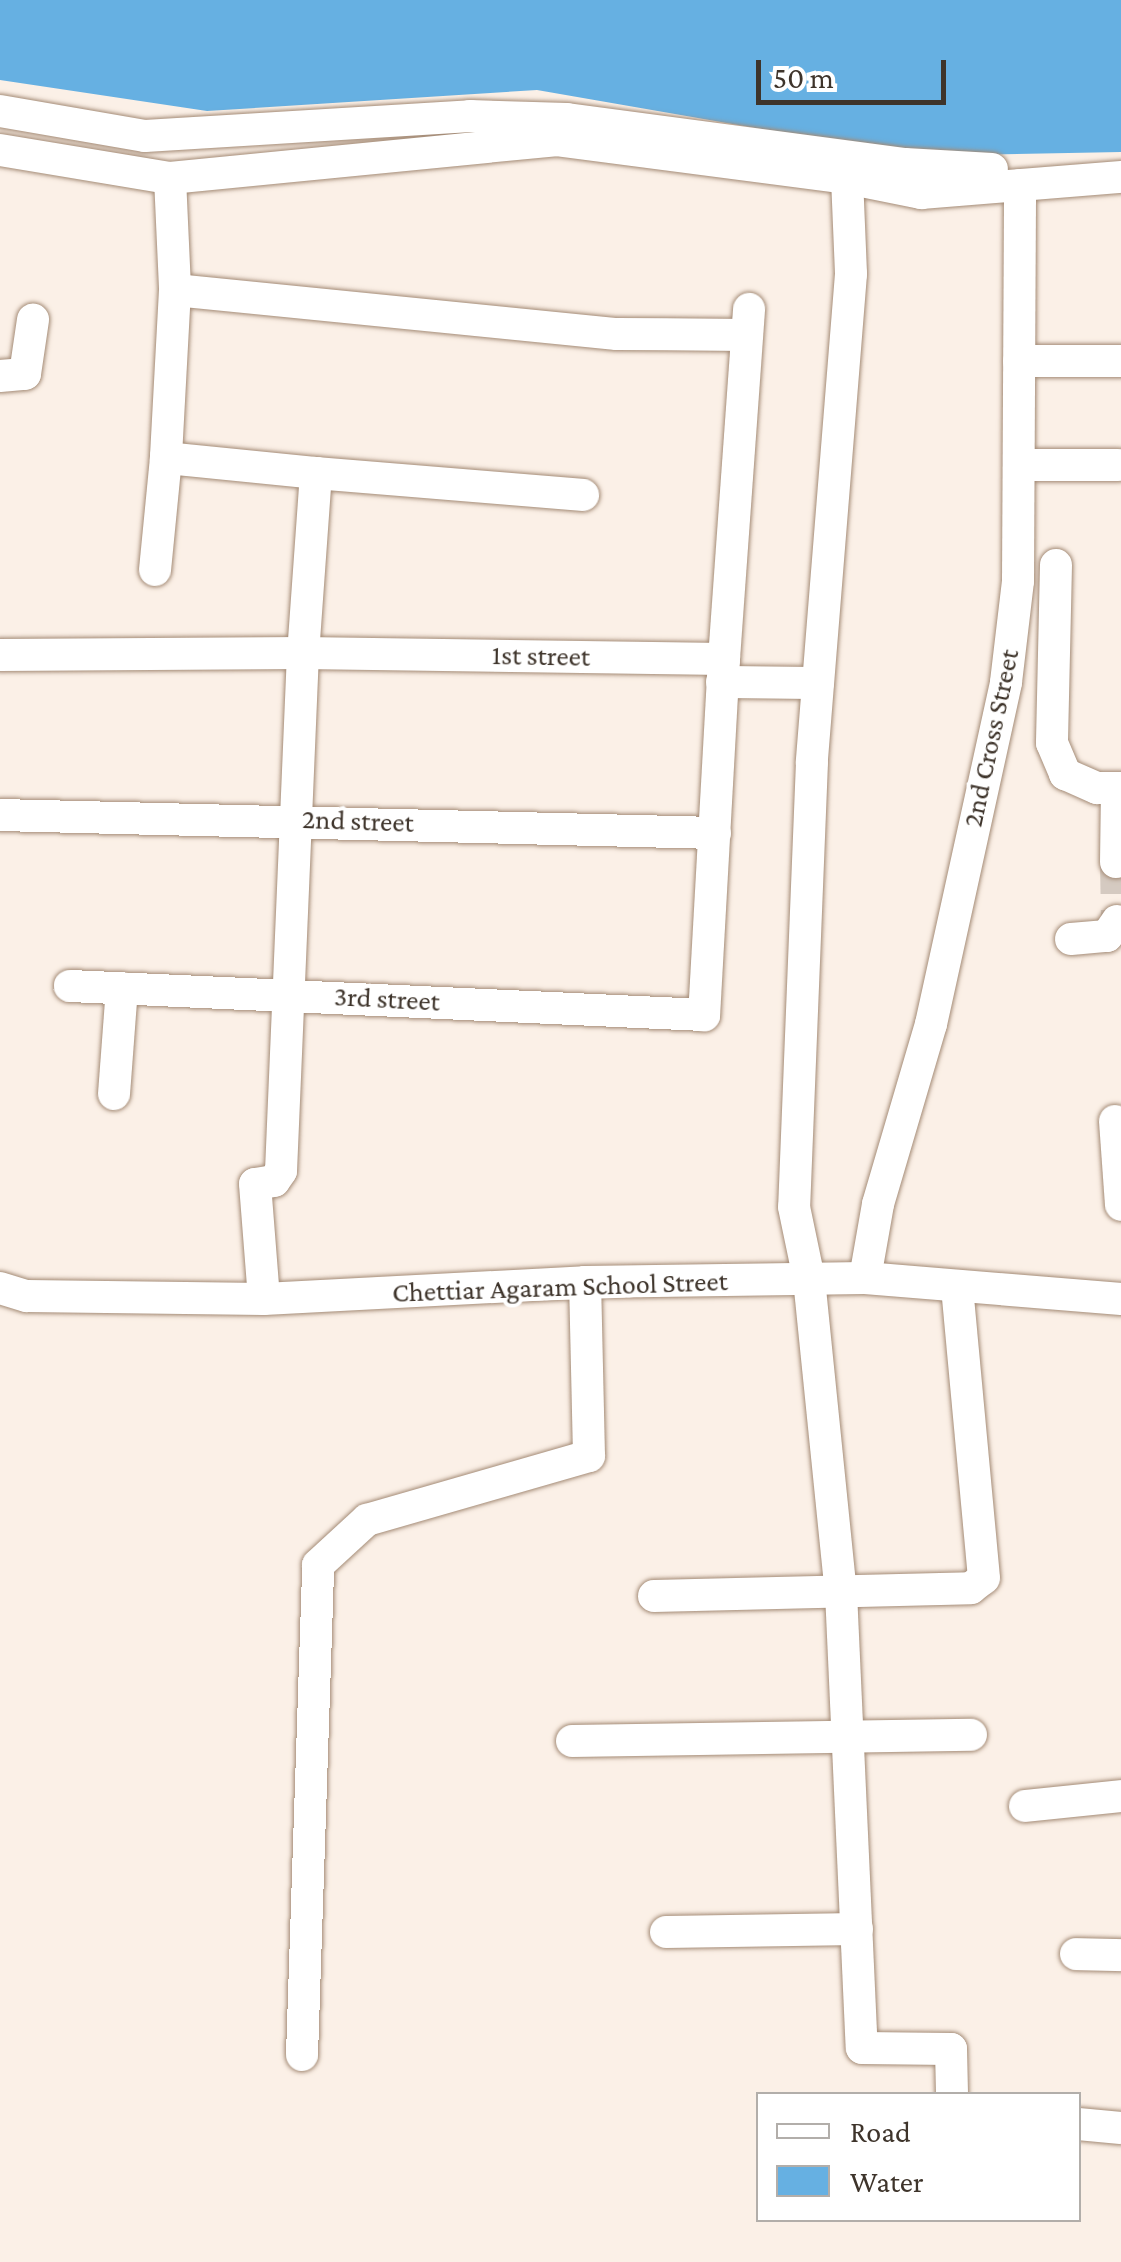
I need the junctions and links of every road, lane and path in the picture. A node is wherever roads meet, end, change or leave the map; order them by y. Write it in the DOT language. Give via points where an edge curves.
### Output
graph roads {
  1 [pos="0,112"];
  2 [pos="0,150"];
  3 [pos="1121,162"];
  4 [pos="1121,177"];
  5 [pos="170,178"];
  6 [pos="847,178"];
  7 [pos="1020,185"];
  8 [pos="174,290"];
  9 [pos="33,320"];
  10 [pos="1019,362"];
  11 [pos="1121,362"];
  12 [pos="0,376"];
  13 [pos="166,458"];
  14 [pos="1019,464"];
  15 [pos="1118,465"];
  16 [pos="316,473"];
  17 [pos="583,495"];
  18 [pos="1056,565"];
  19 [pos="155,570"];
  20 [pos="302,653"];
  21 [pos="0,655"];
  22 [pos="723,670"];
  23 [pos="1006,682"];
  24 [pos="818,683"];
  25 [pos="1052,706"];
  26 [pos="1119,788"];
  27 [pos="0,815"];
  28 [pos="296,819"];
  29 [pos="715,833"];
  30 [pos="1116,862"];
  31 [pos="1116,921"];
  32 [pos="1072,939"];
  33 [pos="70,986"];
  34 [pos="122,988"];
  35 [pos="288,994"];
  36 [pos="114,1094"];
  37 [pos="1114,1121"];
  38 [pos="1121,1205"];
  39 [pos="864,1278"];
  40 [pos="809,1279"];
  41 [pos="585,1282"];
  42 [pos="957,1287"];
  43 [pos="0,1288"];
  44 [pos="264,1299"];
  45 [pos="1121,1299"];
  46 [pos="841,1592"];
  47 [pos="654,1596"];
  48 [pos="971,1735"];
  49 [pos="848,1738"];
  50 [pos="572,1741"];
  51 [pos="1121,1796"];
  52 [pos="1025,1806"];
  53 [pos="857,1928"];
  54 [pos="666,1932"];
  55 [pos="1076,1954"];
  56 [pos="1121,1955"];
  57 [pos="302,2054"];
  58 [pos="952,2092"];
  59 [pos="1081,2124"];
  60 [pos="1121,2128"];
  1 -- 3 [label="street" via="145,136 470,116 567,119 970,170"];
  2 -- 5 [label="street"];
  4 -- 7 [label="street"];
  5 -- 6 [label="street" via="556,140"];
  5 -- 8 [label="street"];
  6 -- 7 [label="street" via="920,193"];
  6 -- 24 [label="street" via="844,394"];
  7 -- 10 [label="street, 2nd Cross Street"];
  8 -- 13 [label="street"];
  8 -- 22 [label="street" via="617,334 748,322"];
  9 -- 12 [label="street" via="25,374"];
  10 -- 11 [label="street"];
  10 -- 14 [label="street, 2nd Cross Street"];
  13 -- 16 [label="street"];
  13 -- 19 [label="street"];
  14 -- 15 [label="street"];
  14 -- 23 [label="street, 2nd Cross Street" via="1018,581"];
  16 -- 17 [label="street"];
  16 -- 20 [label="street"];
  18 -- 25 [label="street"];
  20 -- 21 [label="street, 1st street"];
  20 -- 22 [label="street, 1st street"];
  20 -- 28 [label="street"];
  22 -- 24 [label="street, 1st street"];
  22 -- 29 [label="street"];
  23 -- 25 [label="street"];
  23 -- 39 [label="street, 2nd Cross Street" via="931,1024 878,1204"];
  24 -- 40 [label="street" via="794,1207"];
  25 -- 26 [label="street" via="1052,743 1065,774 1097,788"];
  26 -- 30 [label="street"];
  27 -- 28 [label="street, 2nd street"];
  28 -- 29 [label="street, 2nd street"];
  28 -- 35 [label="street"];
  29 -- 35 [label="street, 3rd street" via="704,1016"];
  31 -- 32 [label="street" via="1107,936"];
  33 -- 34 [label="street, 3rd street"];
  34 -- 35 [label="street, 3rd street"];
  34 -- 36 [label="street"];
  35 -- 44 [label="street" via="280,1171 274,1181 254,1184"];
  37 -- 38 [label="street"];
  39 -- 40 [label="street, Chettiar Agaram School Street"];
  39 -- 42 [label="street, Chettiar Agaram School Street"];
  40 -- 41 [label="street, Chettiar Agaram School Street"];
  40 -- 46 [label="street"];
  41 -- 44 [label="street, Chettiar Agaram School Street"];
  41 -- 57 [label="street" via="589,1456 367,1520 318,1564"];
  42 -- 45 [label="street, Chettiar Agaram School Street"];
  42 -- 46 [label="street" via="984,1578 971,1588"];
  43 -- 44 [label="street, Chettiar Agaram School Street" via="27,1296"];
  46 -- 47 [label="street"];
  46 -- 49 [label="street"];
  48 -- 49 [label="street"];
  49 -- 50 [label="street"];
  49 -- 53 [label="street"];
  51 -- 52 [label="street"];
  53 -- 54 [label="street"];
  53 -- 58 [label="street" via="862,2048 951,2049"];
  55 -- 56 [label="street"];
  59 -- 60 [label="street"];
}
